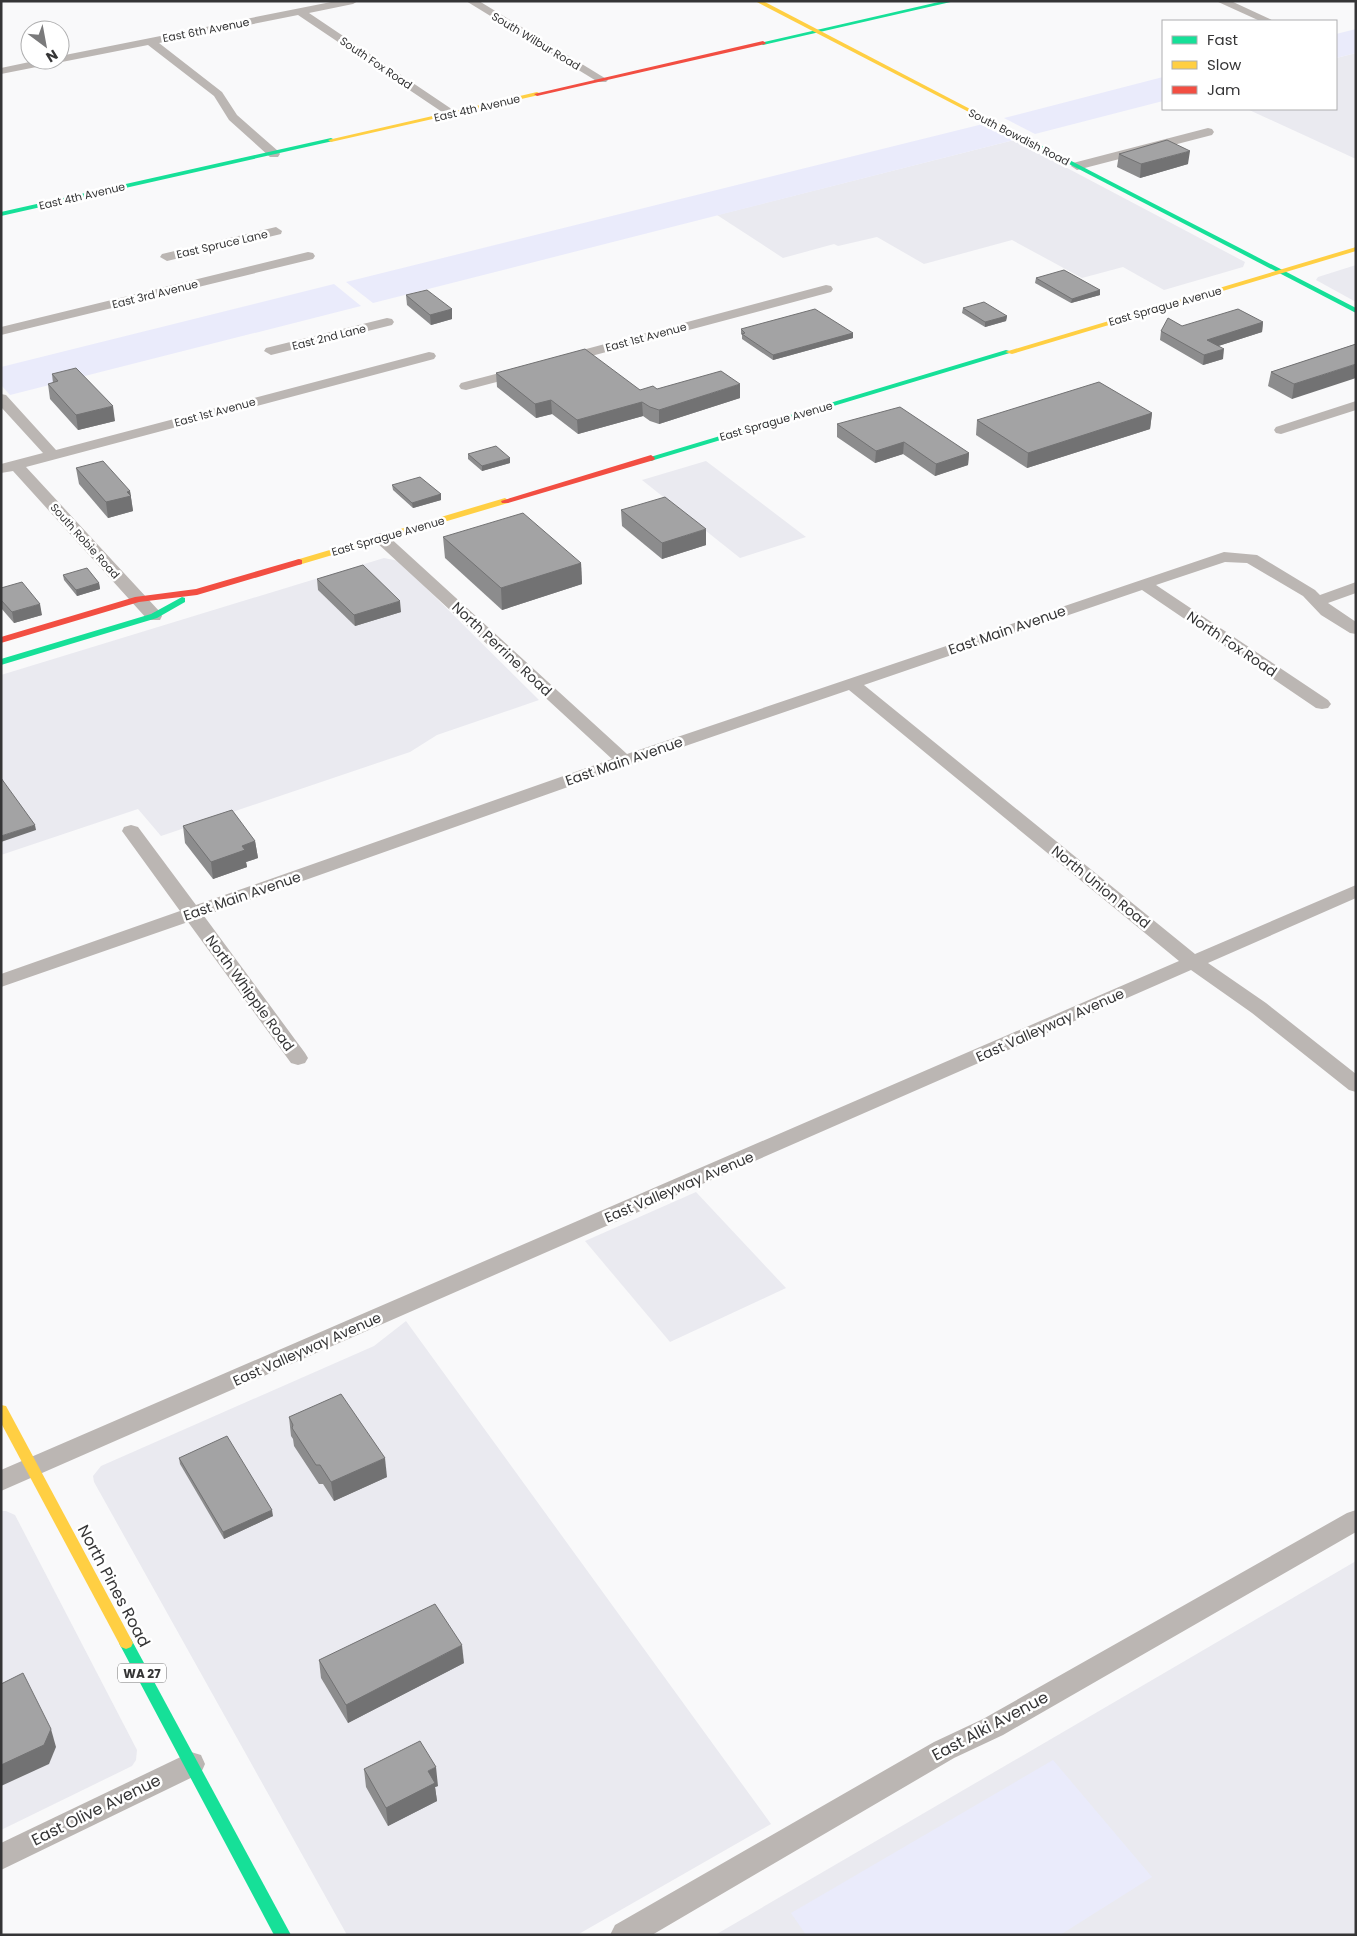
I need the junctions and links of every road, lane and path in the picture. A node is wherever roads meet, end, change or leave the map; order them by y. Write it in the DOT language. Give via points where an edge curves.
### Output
graph roads {
  1 [pos="353,1"];
  2 [pos="471,1"];
  3 [pos="758,1"];
  4 [pos="952,1"];
  5 [pos="1220,1"];
  6 [pos="300,12"];
  7 [pos="1267,20"];
  8 [pos="817,32"];
  9 [pos="150,42"];
  10 [pos="70,57"];
  11 [pos="20,67"];
  12 [pos="1,71"];
  13 [pos="602,80"];
  14 [pos="452,114"];
  15 [pos="1208,132"];
  16 [pos="274,154"];
  17 [pos="1077,166"];
  18 [pos="1,214"];
  19 [pos="276,231"];
  20 [pos="1356,249"];
  21 [pos="308,256"];
  22 [pos="167,257"];
  23 [pos="1281,272"];
  24 [pos="826,289"];
  25 [pos="1356,311"];
  26 [pos="387,322"];
  27 [pos="1,331"];
  28 [pos="271,352"];
  29 [pos="429,356"];
  30 [pos="466,386"];
  31 [pos="1,398"];
  32 [pos="1356,405"];
  33 [pos="1281,430"];
  34 [pos="54,455"];
  35 [pos="8,467"];
  36 [pos="381,538"];
  37 [pos="1142,584"];
  38 [pos="1356,587"];
  39 [pos="197,592"];
  40 [pos="138,599"];
  41 [pos="1318,601"];
  42 [pos="154,616"];
  43 [pos="1356,629"];
  44 [pos="1,640"];
  45 [pos="1,662"];
  46 [pos="852,684"];
  47 [pos="1322,704"];
  48 [pos="624,761"];
  49 [pos="131,831"];
  50 [pos="1356,891"];
  51 [pos="192,913"];
  52 [pos="1193,962"];
  53 [pos="1,981"];
  54 [pos="298,1058"];
  55 [pos="1356,1085"];
  56 [pos="1,1410"];
  57 [pos="32,1468"];
  58 [pos="1,1481"];
  59 [pos="1356,1520"];
  60 [pos="191,1764"];
  61 [pos="1,1857"];
  62 [pos="283,1935"];
  63 [pos="625,1935"];
  1 -- 6 [label="street, East 6th Avenue"];
  2 -- 13 [label="street, South Wilbur Road"];
  3 -- 8 [label="street, South Bowdish Road"];
  4 -- 8 [label="street, East 4th Avenue"];
  5 -- 7 [label="street"];
  6 -- 9 [label="street, East 6th Avenue"];
  6 -- 14 [label="street, South Fox Road"];
  8 -- 13 [label="street, East 4th Avenue"];
  8 -- 17 [label="street, South Bowdish Road"];
  9 -- 10 [label="street, East 6th Avenue"];
  9 -- 16 [label="street" via="218,94 233,117"];
  11 -- 12 [label="street"];
  13 -- 14 [label="street, East 4th Avenue"];
  14 -- 16 [label="street, East 4th Avenue"];
  15 -- 17 [label="street"];
  16 -- 18 [label="street, East 4th Avenue"];
  17 -- 23 [label="street, South Bowdish Road"];
  19 -- 22 [label="street, East Spruce Lane"];
  20 -- 23 [label="street, East Sprague Avenue"];
  21 -- 27 [label="street, East 3rd Avenue"];
  23 -- 25 [label="street, South Bowdish Road"];
  23 -- 36 [label="street, East Sprague Avenue"];
  24 -- 30 [label="street, East 1st Avenue"];
  26 -- 28 [label="street, East 2nd Lane"];
  29 -- 34 [label="street, East 1st Avenue"];
  31 -- 34 [label="street"];
  32 -- 33 [label="street"];
  34 -- 35 [label="street, East 1st Avenue"];
  35 -- 40 [label="street, South Robie Road"];
  36 -- 39 [label="street, East Sprague Avenue"];
  36 -- 48 [label="street, North Perrine Road"];
  37 -- 41 [label="street, East Main Avenue" via="1224,557 1250,558"];
  37 -- 46 [label="street, East Main Avenue"];
  37 -- 47 [label="street, North Fox Road"];
  38 -- 41 [label="street"];
  39 -- 40 [label="street, East Sprague Avenue"];
  39 -- 42 [label="street, East Sprague Avenue"];
  40 -- 42 [label="street, South Robie Road"];
  40 -- 44 [label="street, East Sprague Avenue"];
  41 -- 43 [label="street" via="1327,611"];
  42 -- 45 [label="street, East Sprague Avenue"];
  46 -- 48 [label="street, East Main Avenue"];
  46 -- 52 [label="street, North Union Road"];
  48 -- 51 [label="street, East Main Avenue"];
  49 -- 51 [label="street, North Whipple Road"];
  50 -- 52 [label="street, East Valleyway Avenue"];
  51 -- 53 [label="street, East Main Avenue"];
  51 -- 54 [label="street, North Whipple Road"];
  52 -- 55 [label="street, North Union Road" via="1260,1008"];
  52 -- 57 [label="street, East Valleyway Avenue"];
  56 -- 57 [label="street, North Pines Road / WA 27"];
  57 -- 58 [label="street, East Valleyway Avenue"];
  57 -- 60 [label="street, North Pines Road / WA 27"];
  59 -- 63 [label="street, East Alki Avenue" via="993,1727 944,1750"];
  60 -- 61 [label="street, East Olive Avenue"];
  60 -- 62 [label="street, North Pines Road / WA 27"];
}
